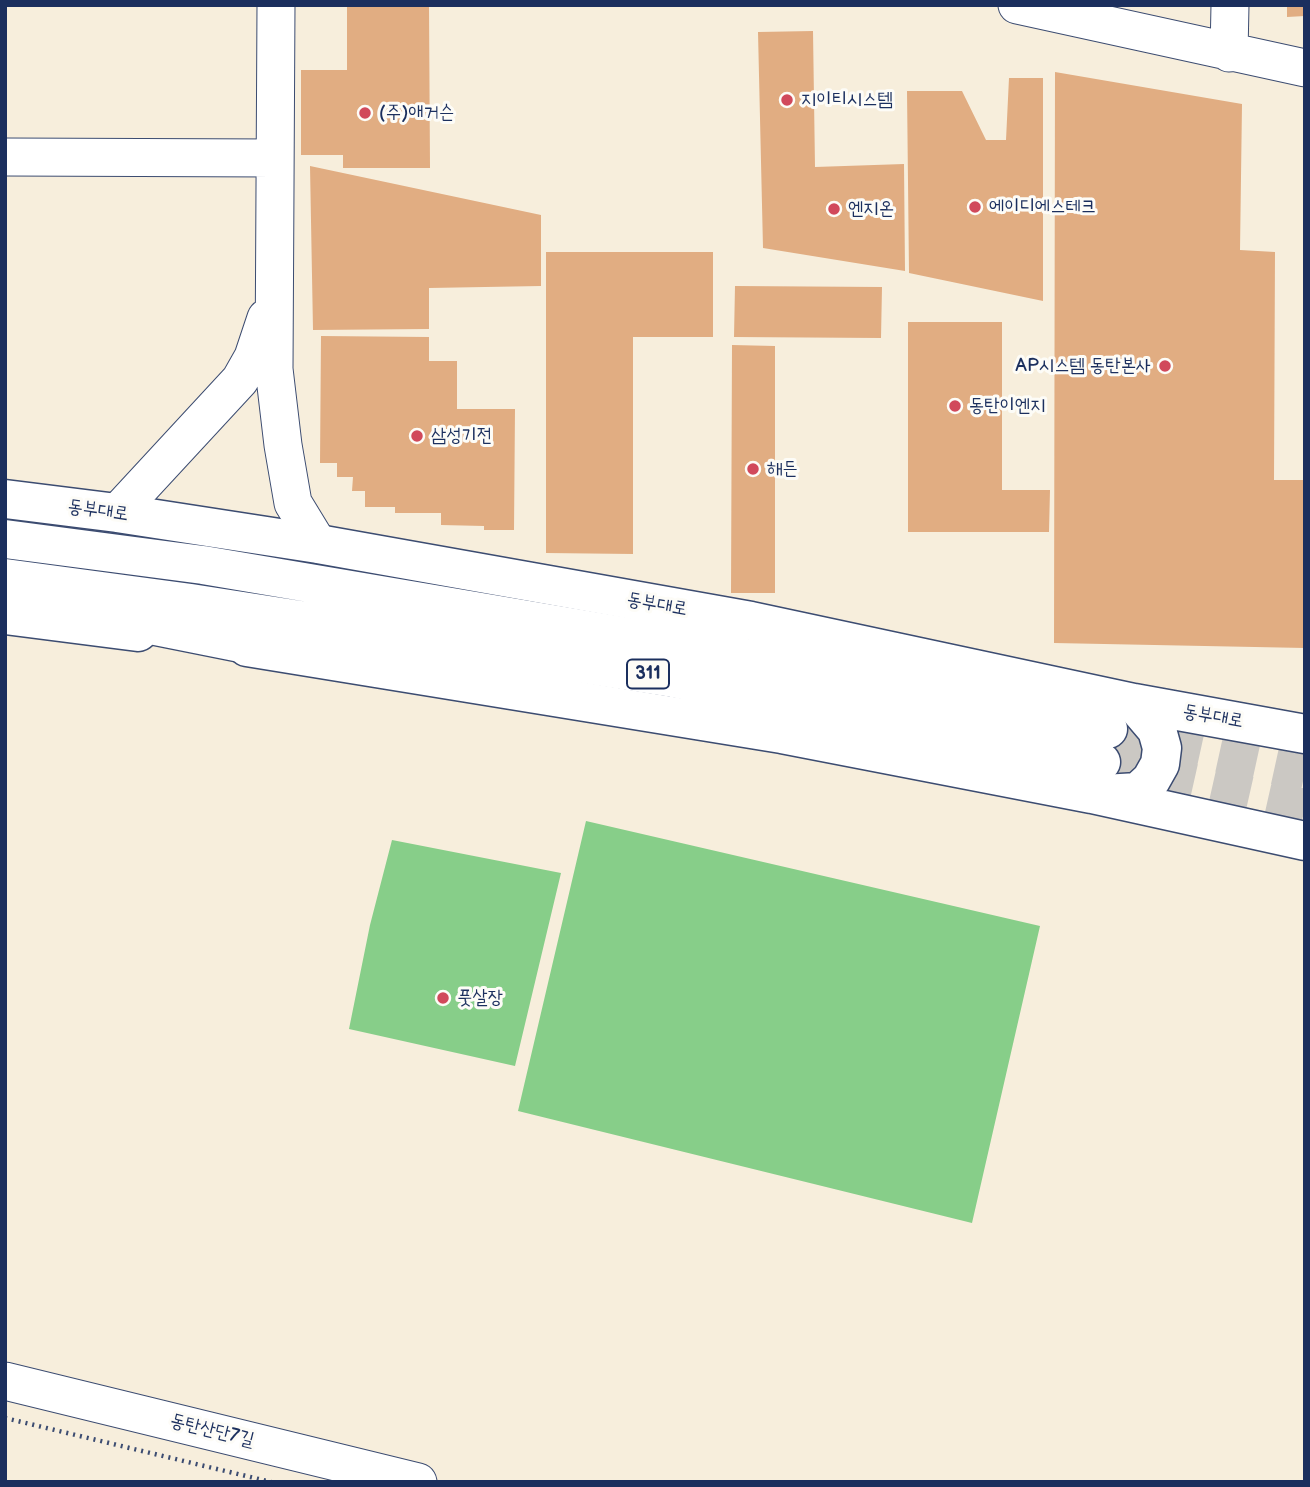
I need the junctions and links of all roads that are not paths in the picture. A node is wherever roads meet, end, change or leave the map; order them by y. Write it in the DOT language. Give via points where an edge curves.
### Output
graph roads {
  1 [pos="276,5"];
  2 [pos="1017,5"];
  3 [pos="1230,5"];
  4 [pos="1229,53"];
  5 [pos="1305,68"];
  6 [pos="5,157"];
  7 [pos="275,158"];
  8 [pos="274,294"];
  9 [pos="5,499"];
  10 [pos="117,513"];
  11 [pos="5,539"];
  12 [pos="318,544"];
  13 [pos="5,578"];
  14 [pos="5,604"];
  15 [pos="5,615"];
  16 [pos="281,651"];
  17 [pos="1135,703"];
  18 [pos="1305,734"];
  19 [pos="1100,762"];
  20 [pos="1305,841"];
  21 [pos="5,1381"];
  22 [pos="418,1482"];
  1 -- 7 [label="street"];
  2 -- 4 [label="street"];
  3 -- 4 [label="street"];
  4 -- 5 [label="street"];
  6 -- 7 [label="street"];
  7 -- 8 [label="street"];
  8 -- 10 [label="street" via="253,357 240,380"];
  8 -- 12 [label="street" via="274,369 293,503"];
  9 -- 10 [label="main road, 동부대로"];
  10 -- 12 [label="main road, 동부대로"];
  11 -- 19 [label="main road, 동부대로 / 311" via="203,565 705,650"];
  12 -- 17 [label="main road, 동부대로" via="751,621"];
  13 -- 19 [label="main road, 동부대로 / 311" via="673,678"];
  14 -- 16 [label="main road" via="111,617"];
  15 -- 16 [label="main road"];
  16 -- 19 [label="main road, 동부대로" via="782,734"];
  17 -- 18 [label="main road, 동부대로"];
  17 -- 19 [label="main road" via="1157,730 1162,748 1151,780 1138,792"];
  19 -- 20 [label="main road, 동부대로"];
  21 -- 22 [label="street, 동탄산단7길"];
}
